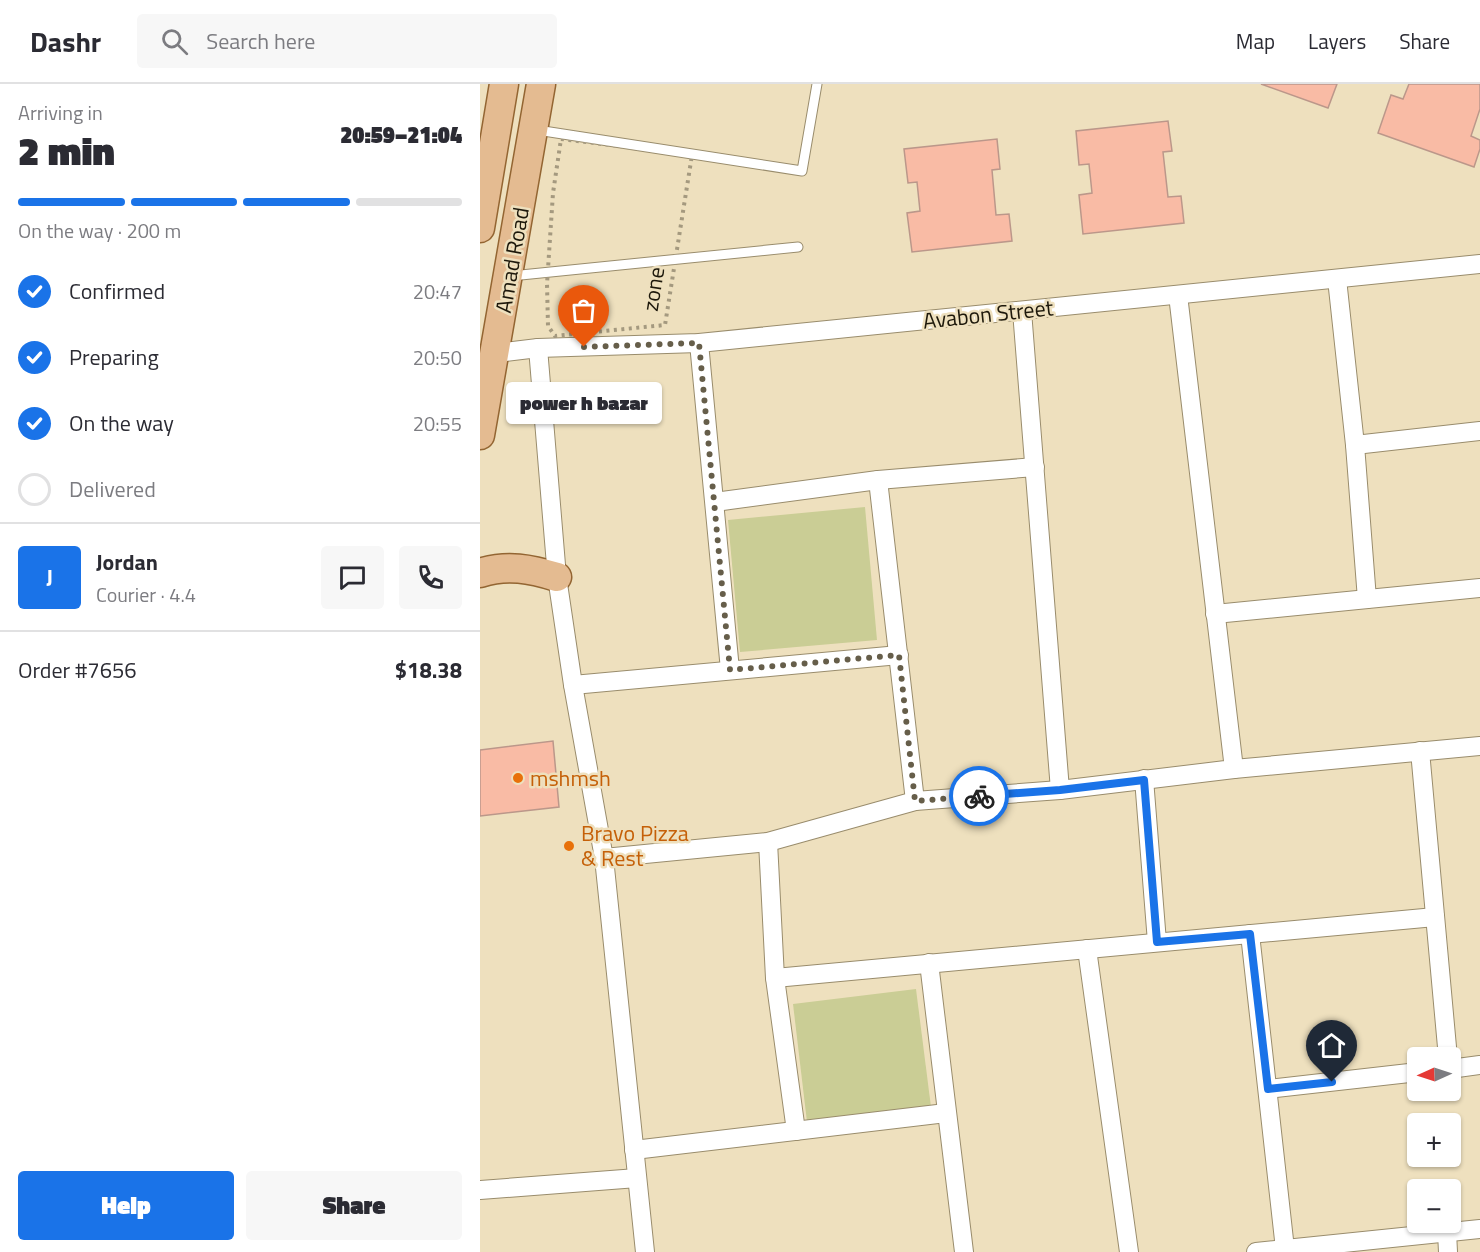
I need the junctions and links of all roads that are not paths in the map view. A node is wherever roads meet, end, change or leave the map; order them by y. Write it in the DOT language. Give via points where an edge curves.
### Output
graph roads {
  1 [pos="504,84"];
  2 [pos="542,84"];
  3 [pos="817,84"];
  4 [pos="535,130"];
  5 [pos="480,228"];
  6 [pos="798,247"];
  7 [pos="1480,264"];
  8 [pos="509,276"];
  9 [pos="1337,279"];
  10 [pos="1178,295"];
  11 [pos="1022,311"];
  12 [pos="699,343"];
  13 [pos="538,348"];
  14 [pos="496,353"];
  15 [pos="1480,431"];
  16 [pos="480,435"];
  17 [pos="1355,445"];
  18 [pos="1035,467"];
  19 [pos="878,480"];
  20 [pos="715,502"];
  21 [pos="480,573"];
  22 [pos="557,577"];
  23 [pos="1480,588"];
  24 [pos="1367,599"];
  25 [pos="1215,614"];
  26 [pos="899,655"];
  27 [pos="730,670"];
  28 [pos="573,685"];
  29 [pos="1480,746"];
  30 [pos="1420,751"];
  31 [pos="1234,769"];
  32 [pos="1144,780"];
  33 [pos="1060,790"];
  34 [pos="915,801"];
  35 [pos="768,842"];
  36 [pos="604,858"];
  37 [pos="1435,917"];
  38 [pos="1250,934"];
  39 [pos="1157,942"];
  40 [pos="1087,949"];
  41 [pos="929,963"];
  42 [pos="775,978"];
  43 [pos="1447,1047"];
  44 [pos="1480,1065"];
  45 [pos="1461,1068"];
  46 [pos="1407,1073"];
  47 [pos="1268,1089"];
  48 [pos="946,1113"];
  49 [pos="796,1131"];
  50 [pos="634,1150"];
  51 [pos="637,1178"];
  52 [pos="480,1190"];
  53 [pos="1480,1229"];
  54 [pos="1461,1231"];
  55 [pos="1437,1233"];
  56 [pos="1447,1233"];
  57 [pos="1285,1249"];
  58 [pos="645,1252"];
  59 [pos="964,1252"];
  60 [pos="1129,1252"];
  61 [pos="1256,1252"];
  62 [pos="1448,1252"];
  1 -- 5 [label="main road, Amad Road"];
  2 -- 4 [label="main road, Amad Road"];
  3 -- 4 [label="lane" via="802,171"];
  4 -- 8 [label="main road, Amad Road"];
  6 -- 8 [label="lane"];
  7 -- 9 [label="street, Avabon Street"];
  8 -- 14 [label="main road, Amad Road"];
  9 -- 10 [label="street, Avabon Street"];
  9 -- 17 [label="street"];
  10 -- 11 [label="street, Avabon Street"];
  10 -- 25 [label="street"];
  11 -- 12 [label="street, Avabon Street"];
  11 -- 18 [label="street"];
  12 -- 13 [label="street, Avabon Street"];
  12 -- 20 [label="street"];
  13 -- 14 [label="street, Avabon Street"];
  13 -- 22 [label="street"];
  14 -- 16 [label="main road, Amad Road"];
  15 -- 17 [label="street"];
  17 -- 24 [label="street"];
  18 -- 19 [label="street"];
  18 -- 33 [label="street"];
  19 -- 20 [label="street"];
  19 -- 26 [label="street"];
  20 -- 27 [label="street"];
  21 -- 22 [label="main road" via="512,567"];
  22 -- 28 [label="street"];
  23 -- 24 [label="street"];
  24 -- 25 [label="street"];
  25 -- 31 [label="street"];
  26 -- 27 [label="street"];
  26 -- 34 [label="street"];
  27 -- 28 [label="street"];
  28 -- 36 [label="street"];
  29 -- 30 [label="street"];
  30 -- 31 [label="street"];
  30 -- 37 [label="street"];
  31 -- 32 [label="street"];
  32 -- 33 [label="street"];
  32 -- 39 [label="street"];
  33 -- 34 [label="street"];
  34 -- 35 [label="street"];
  35 -- 36 [label="street"];
  35 -- 42 [label="street"];
  36 -- 50 [label="street"];
  37 -- 38 [label="street"];
  37 -- 43 [label="street"];
  38 -- 39 [label="street"];
  38 -- 47 [label="street"];
  39 -- 40 [label="street"];
  40 -- 41 [label="street"];
  40 -- 60 [label="street"];
  41 -- 42 [label="street"];
  41 -- 48 [label="street"];
  42 -- 49 [label="street"];
  44 -- 45 [label="street"];
  46 -- 47 [label="street"];
  47 -- 57 [label="street"];
  48 -- 49 [label="street"];
  48 -- 59 [label="street"];
  49 -- 50 [label="street"];
  50 -- 51 [label="street"];
  51 -- 52 [label="street"];
  51 -- 58 [label="street"];
  53 -- 54 [label="street"];
  55 -- 57 [label="street"];
  56 -- 62 [label="street"];
  57 -- 61 [label="street"];
}
